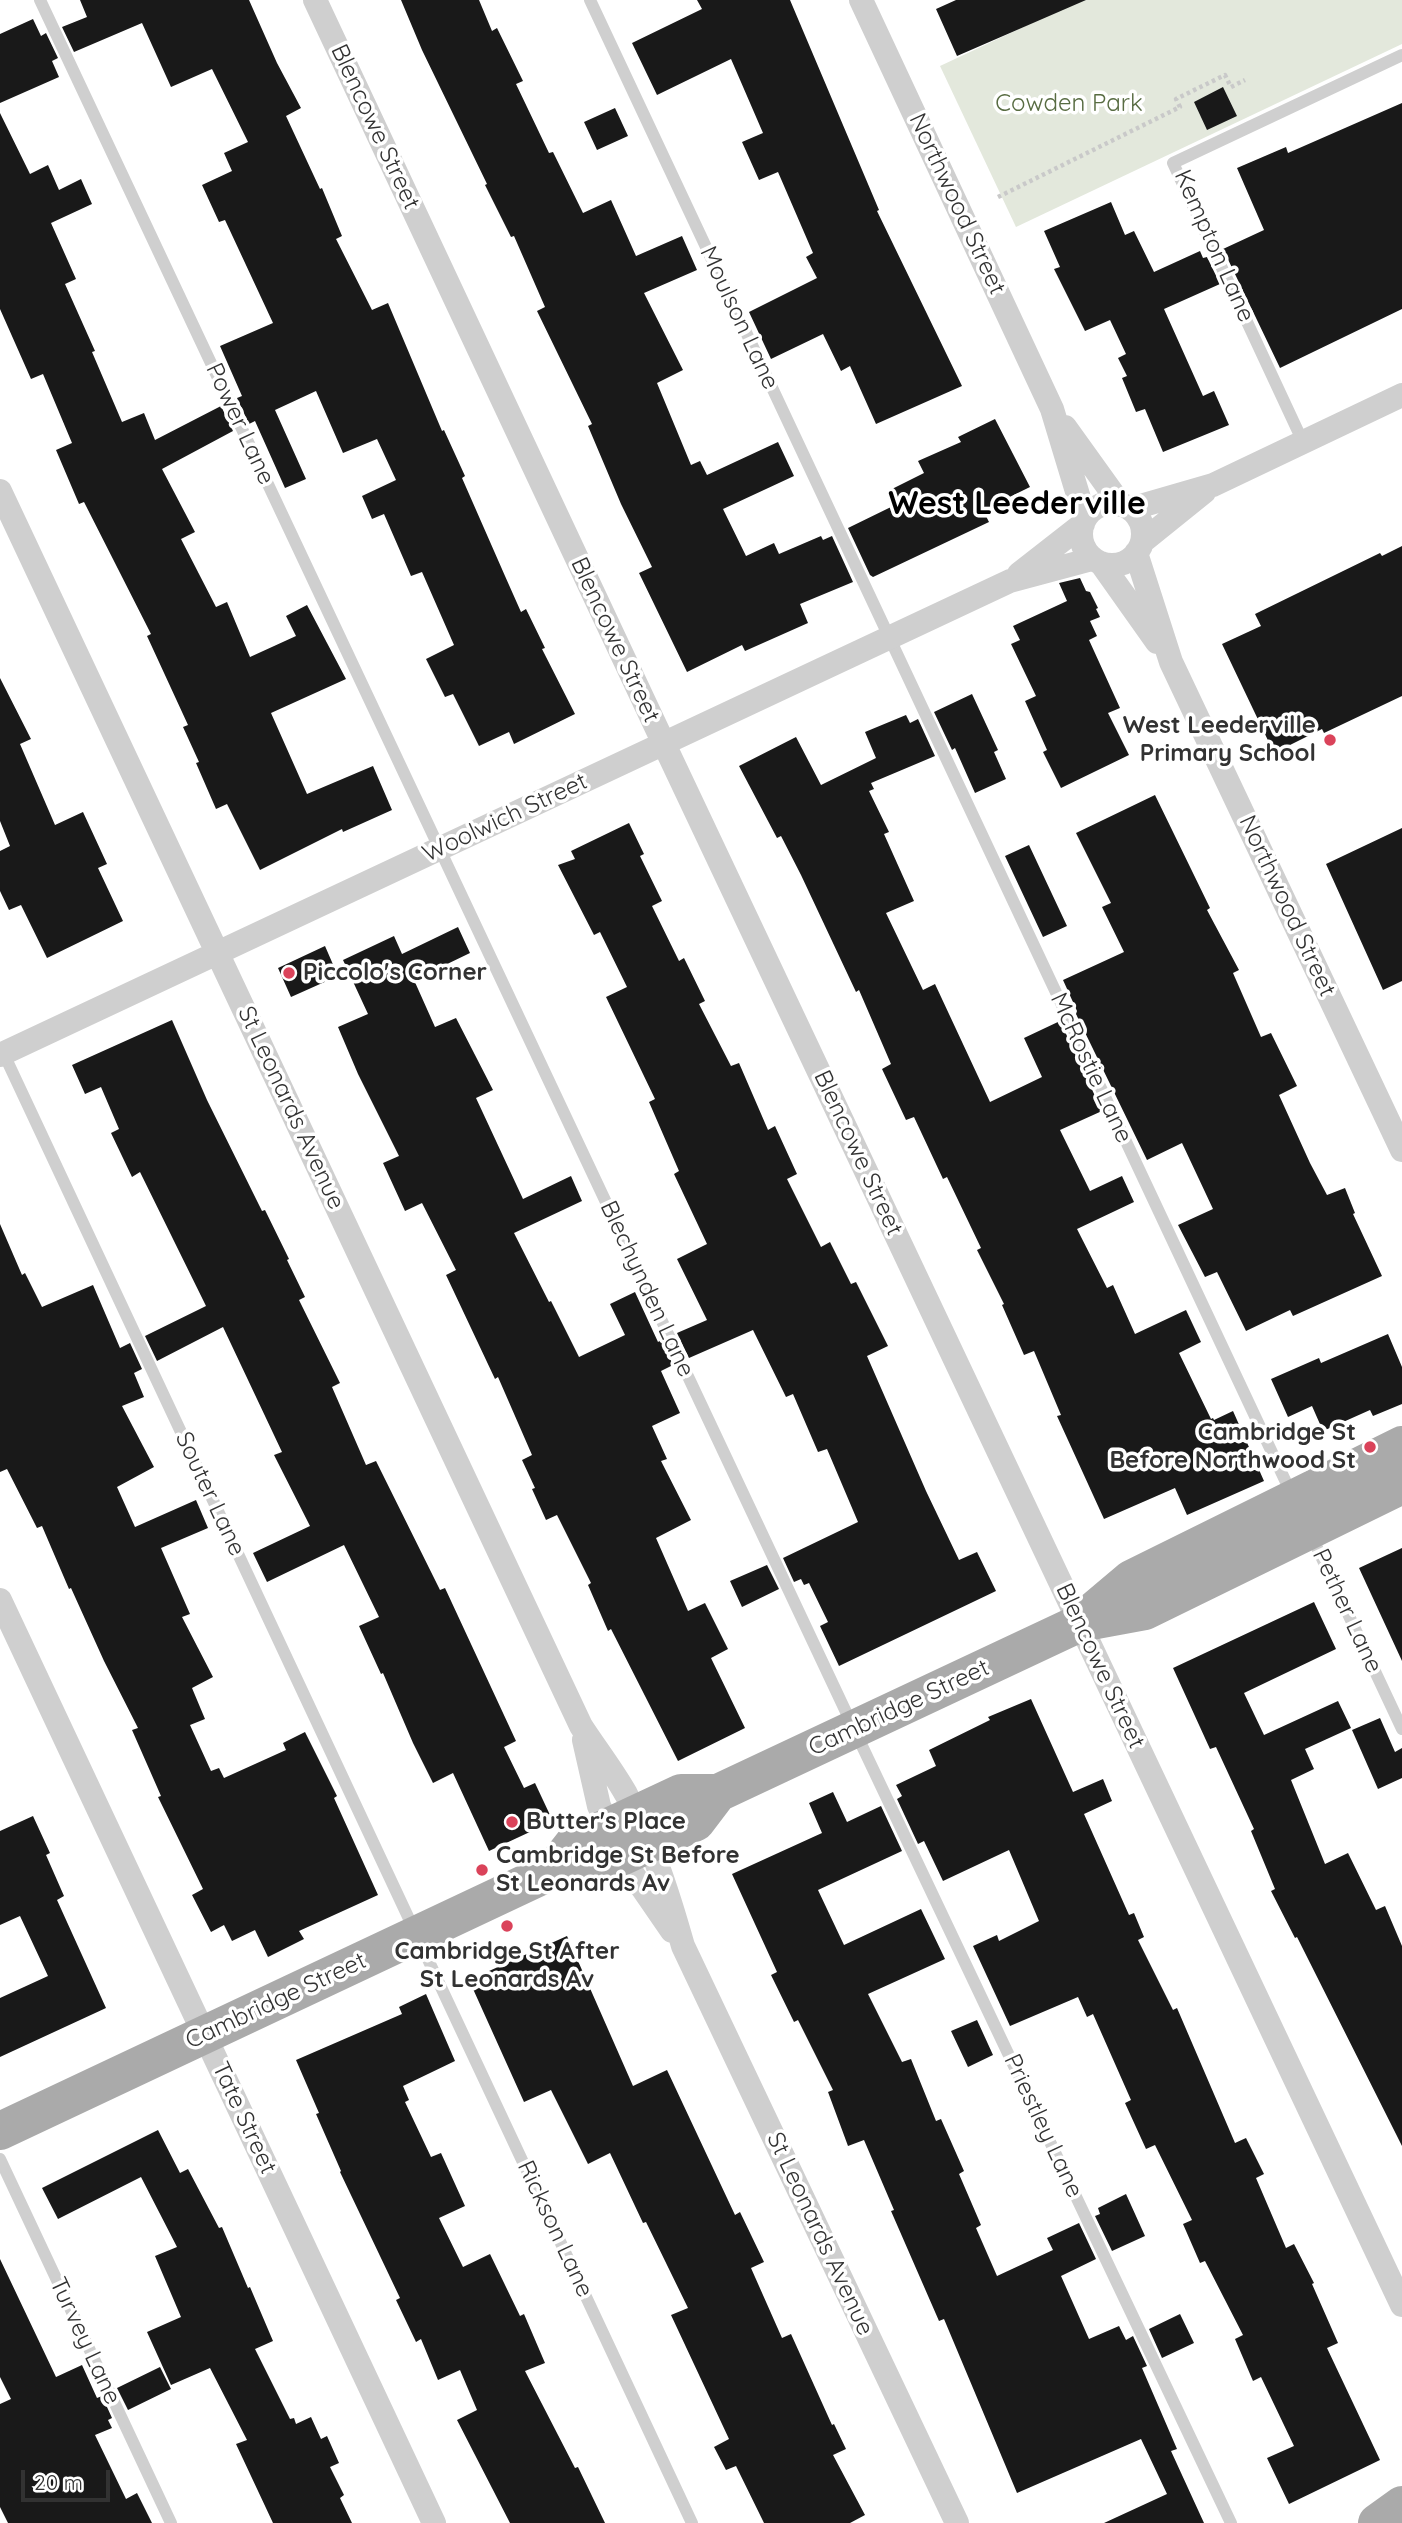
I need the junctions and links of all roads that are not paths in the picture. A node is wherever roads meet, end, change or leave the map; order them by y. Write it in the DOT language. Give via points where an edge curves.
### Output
graph roads {
  1 [pos="40,0"];
  2 [pos="315,0"];
  3 [pos="590,0"];
  4 [pos="861,0"];
  5 [pos="1402,55"];
  6 [pos="1402,395"];
  7 [pos="1052,409"];
  8 [pos="1303,442"];
  9 [pos="1213,485"];
  10 [pos="0,491"];
  11 [pos="1125,507"];
  12 [pos="1084,521"];
  13 [pos="1139,547"];
  14 [pos="1097,561"];
  15 [pos="1010,581"];
  16 [pos="889,637"];
  17 [pos="1171,662"];
  18 [pos="664,744"];
  19 [pos="440,849"];
  20 [pos="218,953"];
  21 [pos="1,1052"];
  22 [pos="1402,1150"];
  23 [pos="1402,1445"];
  24 [pos="1402,1485"];
  25 [pos="1301,1515"];
  26 [pos="0,1600"];
  27 [pos="1080,1623"];
  28 [pos="1402,1729"];
  29 [pos="854,1730"];
  30 [pos="629,1835"];
  31 [pos="417,1934"];
  32 [pos="205,2034"];
  33 [pos="0,2131"];
  34 [pos="0,2159"];
  35 [pos="1402,2305"];
  36 [pos="1402,2505"];
  37 [pos="171,2523"];
  38 [pos="434,2523"];
  39 [pos="692,2523"];
  40 [pos="957,2523"];
  41 [pos="1231,2523"];
  42 [pos="1377,2523"];
  1 -- 19 [label="lane, Power Lane"];
  2 -- 18 [label="street, Blencowe Street"];
  3 -- 16 [label="lane, Moulson Lane"];
  4 -- 7 [label="street, Northwood Street"];
  5 -- 8 [label="lane, Kempton Lane" via="1173,163"];
  6 -- 8 [label="street"];
  7 -- 11 [label="street, Northwood Street"];
  7 -- 12 [label="street, Northwood Street"];
  8 -- 9 [label="street"];
  9 -- 11 [label="street"];
  9 -- 13 [label="street"];
  10 -- 20 [label="street, St Leonards Avenue"];
  11 -- 12 [label="street" via="1107,503"];
  11 -- 13 [label="street" via="1138,518 1142,529"];
  12 -- 14 [label="street" via="1082,542"];
  12 -- 15 [label="street, Woolwich Street"];
  13 -- 14 [label="street" via="1126,561 1114,565"];
  13 -- 17 [label="street, Northwood Street"];
  14 -- 15 [label="street, Woolwich Street"];
  14 -- 17 [label="street, Northwood Street"];
  15 -- 16 [label="street, Woolwich Street"];
  16 -- 18 [label="street, Woolwich Street"];
  16 -- 25 [label="lane, McRostie Lane"];
  17 -- 22 [label="street, Northwood Street"];
  18 -- 19 [label="street, Woolwich Street"];
  18 -- 27 [label="street, Blencowe Street"];
  19 -- 20 [label="street, Woolwich Street"];
  19 -- 29 [label="lane, Blechynden Lane"];
  20 -- 21 [label="street, Woolwich Street"];
  20 -- 30 [label="street, St Leonards Avenue" via="581,1726 599,1806"];
  21 -- 31 [label="lane, Souter Lane"];
  23 -- 25 [label="main road, Cambridge Street"];
  24 -- 25 [label="main road, Cambridge Street"];
  25 -- 27 [label="main road, Cambridge Street" via="1131,1579"];
  25 -- 28 [label="lane, Pether Lane"];
  26 -- 32 [label="street, Tate Street"];
  27 -- 29 [label="main road, Cambridge Street"];
  27 -- 35 [label="street, Blencowe Street"];
  29 -- 30 [label="main road, Cambridge Street" via="718,1793 681,1793"];
  29 -- 41 [label="lane, Priestley Lane"];
  30 -- 31 [label="main road, Cambridge Street" via="573,1843 552,1871"];
  30 -- 40 [label="street, St Leonards Avenue" via="664,1881 682,1945"];
  31 -- 32 [label="main road, Cambridge Street"];
  31 -- 39 [label="lane, Rickson Lane"];
  32 -- 33 [label="main road, Cambridge Street"];
  32 -- 38 [label="street, Tate Street"];
  34 -- 37 [label="lane, Turvey Lane"];
  36 -- 42 [label="main road"];
}
